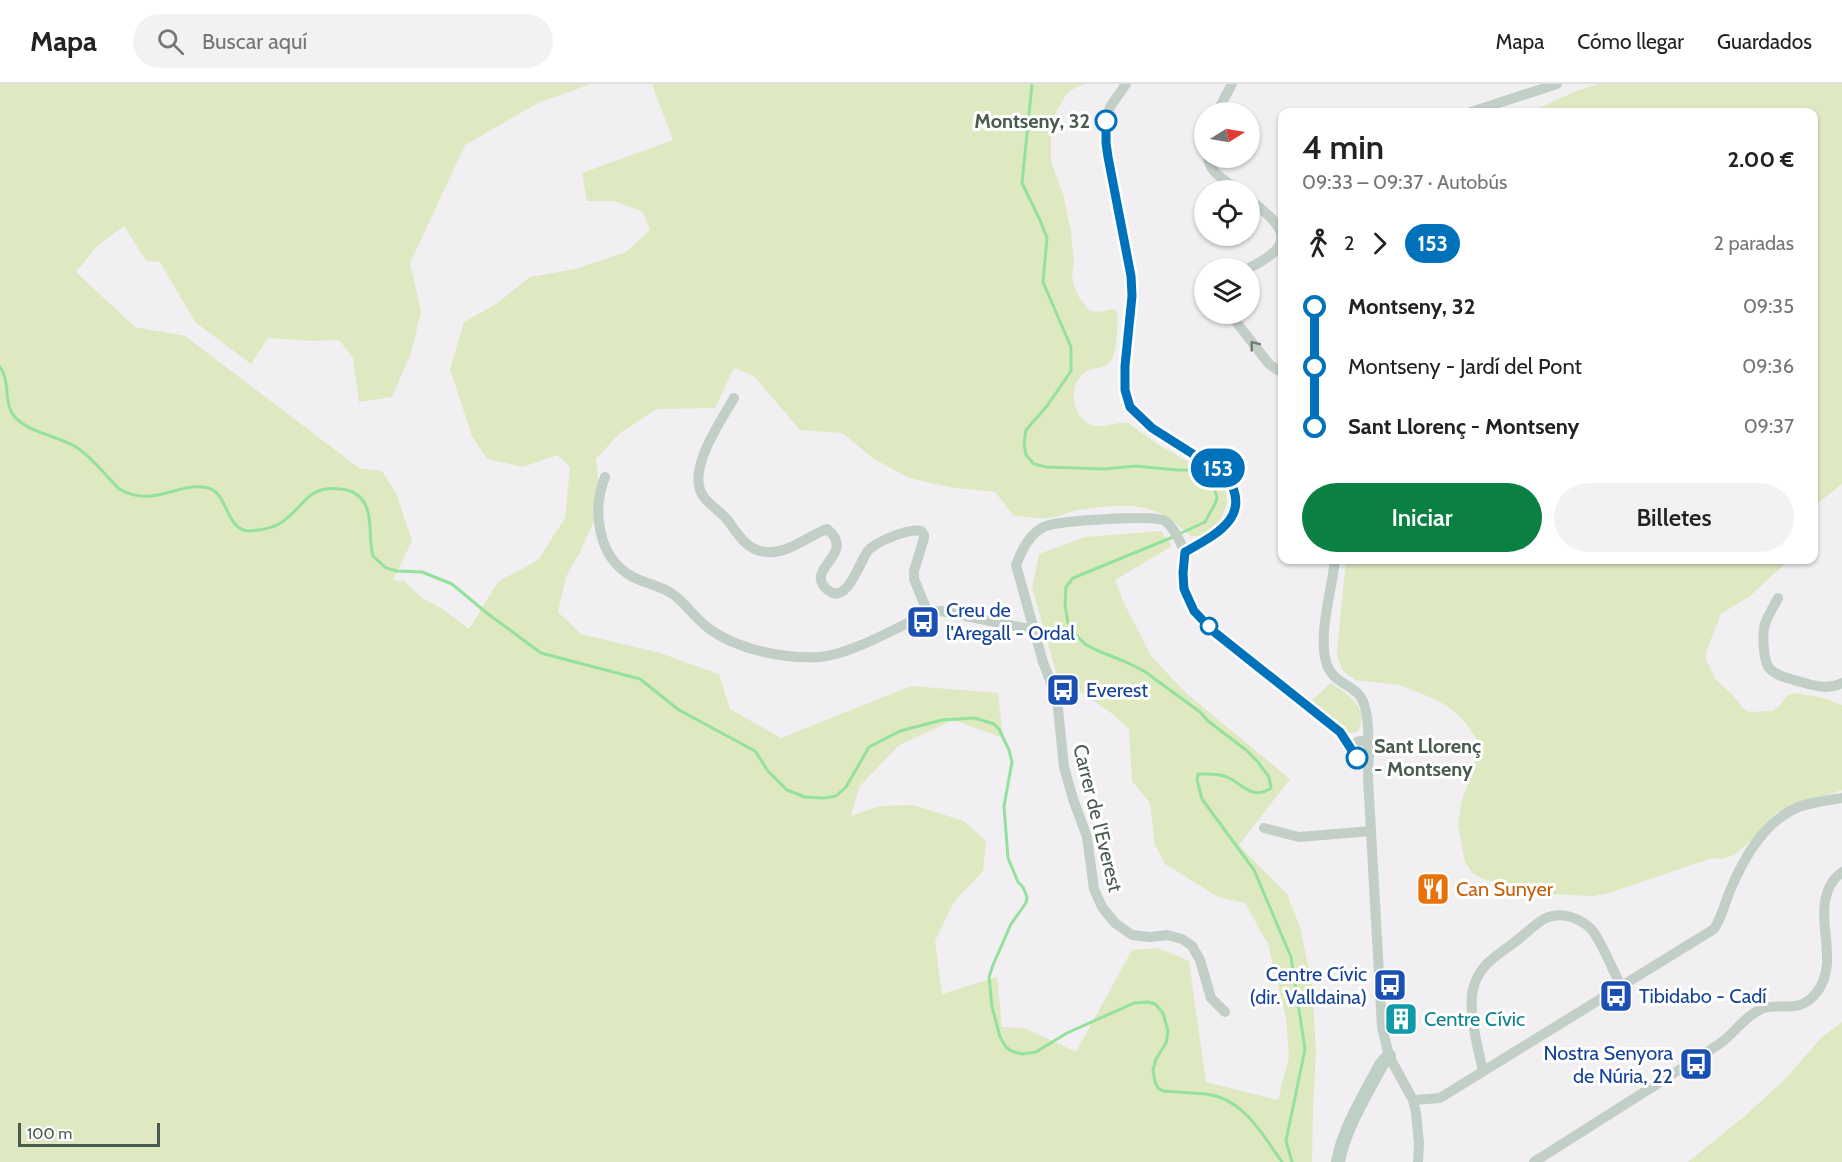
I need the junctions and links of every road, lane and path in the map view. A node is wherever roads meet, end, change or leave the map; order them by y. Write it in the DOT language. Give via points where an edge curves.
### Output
graph roads {
  1 [pos="1126,84"];
  2 [pos="1232,84"];
  3 [pos="1557,84"];
  4 [pos="1222,102"];
  5 [pos="1483,108"];
  6 [pos="1211,168"];
  7 [pos="1225,180"];
  8 [pos="1260,208"];
  9 [pos="1278,226"];
  10 [pos="1278,247"];
  11 [pos="1260,261"];
  12 [pos="1238,324"];
  13 [pos="1278,371"];
  14 [pos="734,399"];
  15 [pos="605,477"];
  16 [pos="1185,552"];
  17 [pos="1335,564"];
  18 [pos="1778,598"];
  19 [pos="928,614"];
  20 [pos="1034,630"];
  21 [pos="1842,683"];
  22 [pos="1366,723"];
  23 [pos="1369,748"];
  24 [pos="1355,749"];
  25 [pos="1368,778"];
  26 [pos="1842,798"];
  27 [pos="1264,828"];
  28 [pos="1371,831"];
  29 [pos="1842,872"];
  30 [pos="1621,986"];
  31 [pos="1225,1012"];
  32 [pos="1389,1056"];
  33 [pos="1482,1071"];
  34 [pos="1413,1100"];
  35 [pos="1338,1162"];
  36 [pos="1418,1162"];
  37 [pos="1534,1162"];
  1 -- 16 [label="street" via="1110,108 1106,128 1131,276 1125,390 1130,407 1152,428 1226,475 1236,499 1235,514 1224,527"];
  2 -- 4 [label="street"];
  3 -- 5 [label="street"];
  6 -- 7 [label="street"];
  8 -- 9 [label="street"];
  10 -- 11 [label="street"];
  13 -- 12 [label="street, one-way"];
  14 -- 19 [label="street" via="708,444 698,478 702,495 744,543 768,553 827,529 838,544 820,572 820,579 830,592 836,593 849,585 875,544 913,530 921,531 924,538 914,579"];
  15 -- 19 [label="street" via="598,522 604,544 614,560 633,577 674,595 705,626 744,647 794,656 828,656"];
  16 -- 20 [label="street, Carrer de l'Everest" via="1164,521 1108,519 1046,526 1028,540 1016,565"];
  16 -- 24 [label="street" via="1184,589 1194,611 1213,631 1350,736"];
  17 -- 22 [label="street" via="1323,649 1334,678 1359,695"];
  18 -- 21 [label="street" via="1764,625 1767,666 1782,676 1815,686"];
  19 -- 20 [label="street" via="941,611"];
  20 -- 31 [label="street, Carrer de l'Everest" via="1057,699 1064,767 1087,837 1094,889 1102,907 1132,935 1167,935 1192,946 1210,998"];
  22 -- 23 [label="street"];
  22 -- 24 [label="street"];
  23 -- 24 [label="street" via="1364,757"];
  23 -- 25 [label="street"];
  24 -- 25 [label="street"];
  25 -- 28 [label="street"];
  26 -- 30 [label="street" via="1806,804 1776,821 1741,865 1714,929"];
  27 -- 28 [label="street" via="1299,837"];
  28 -- 32 [label="street" via="1382,1027"];
  29 -- 37 [label="street" via="1832,882 1826,897 1827,963 1819,990 1811,999 1801,1006 1767,1007 1755,1012 1723,1041"];
  30 -- 33 [label="street"];
  30 -- 33 [label="street" via="1592,930 1564,915 1544,919 1479,972 1472,991"];
  32 -- 34 [label="street"];
  32 -- 35 [label="street" via="1347,1133"];
  33 -- 34 [label="street" via="1440,1098"];
  34 -- 36 [label="street"];
}
